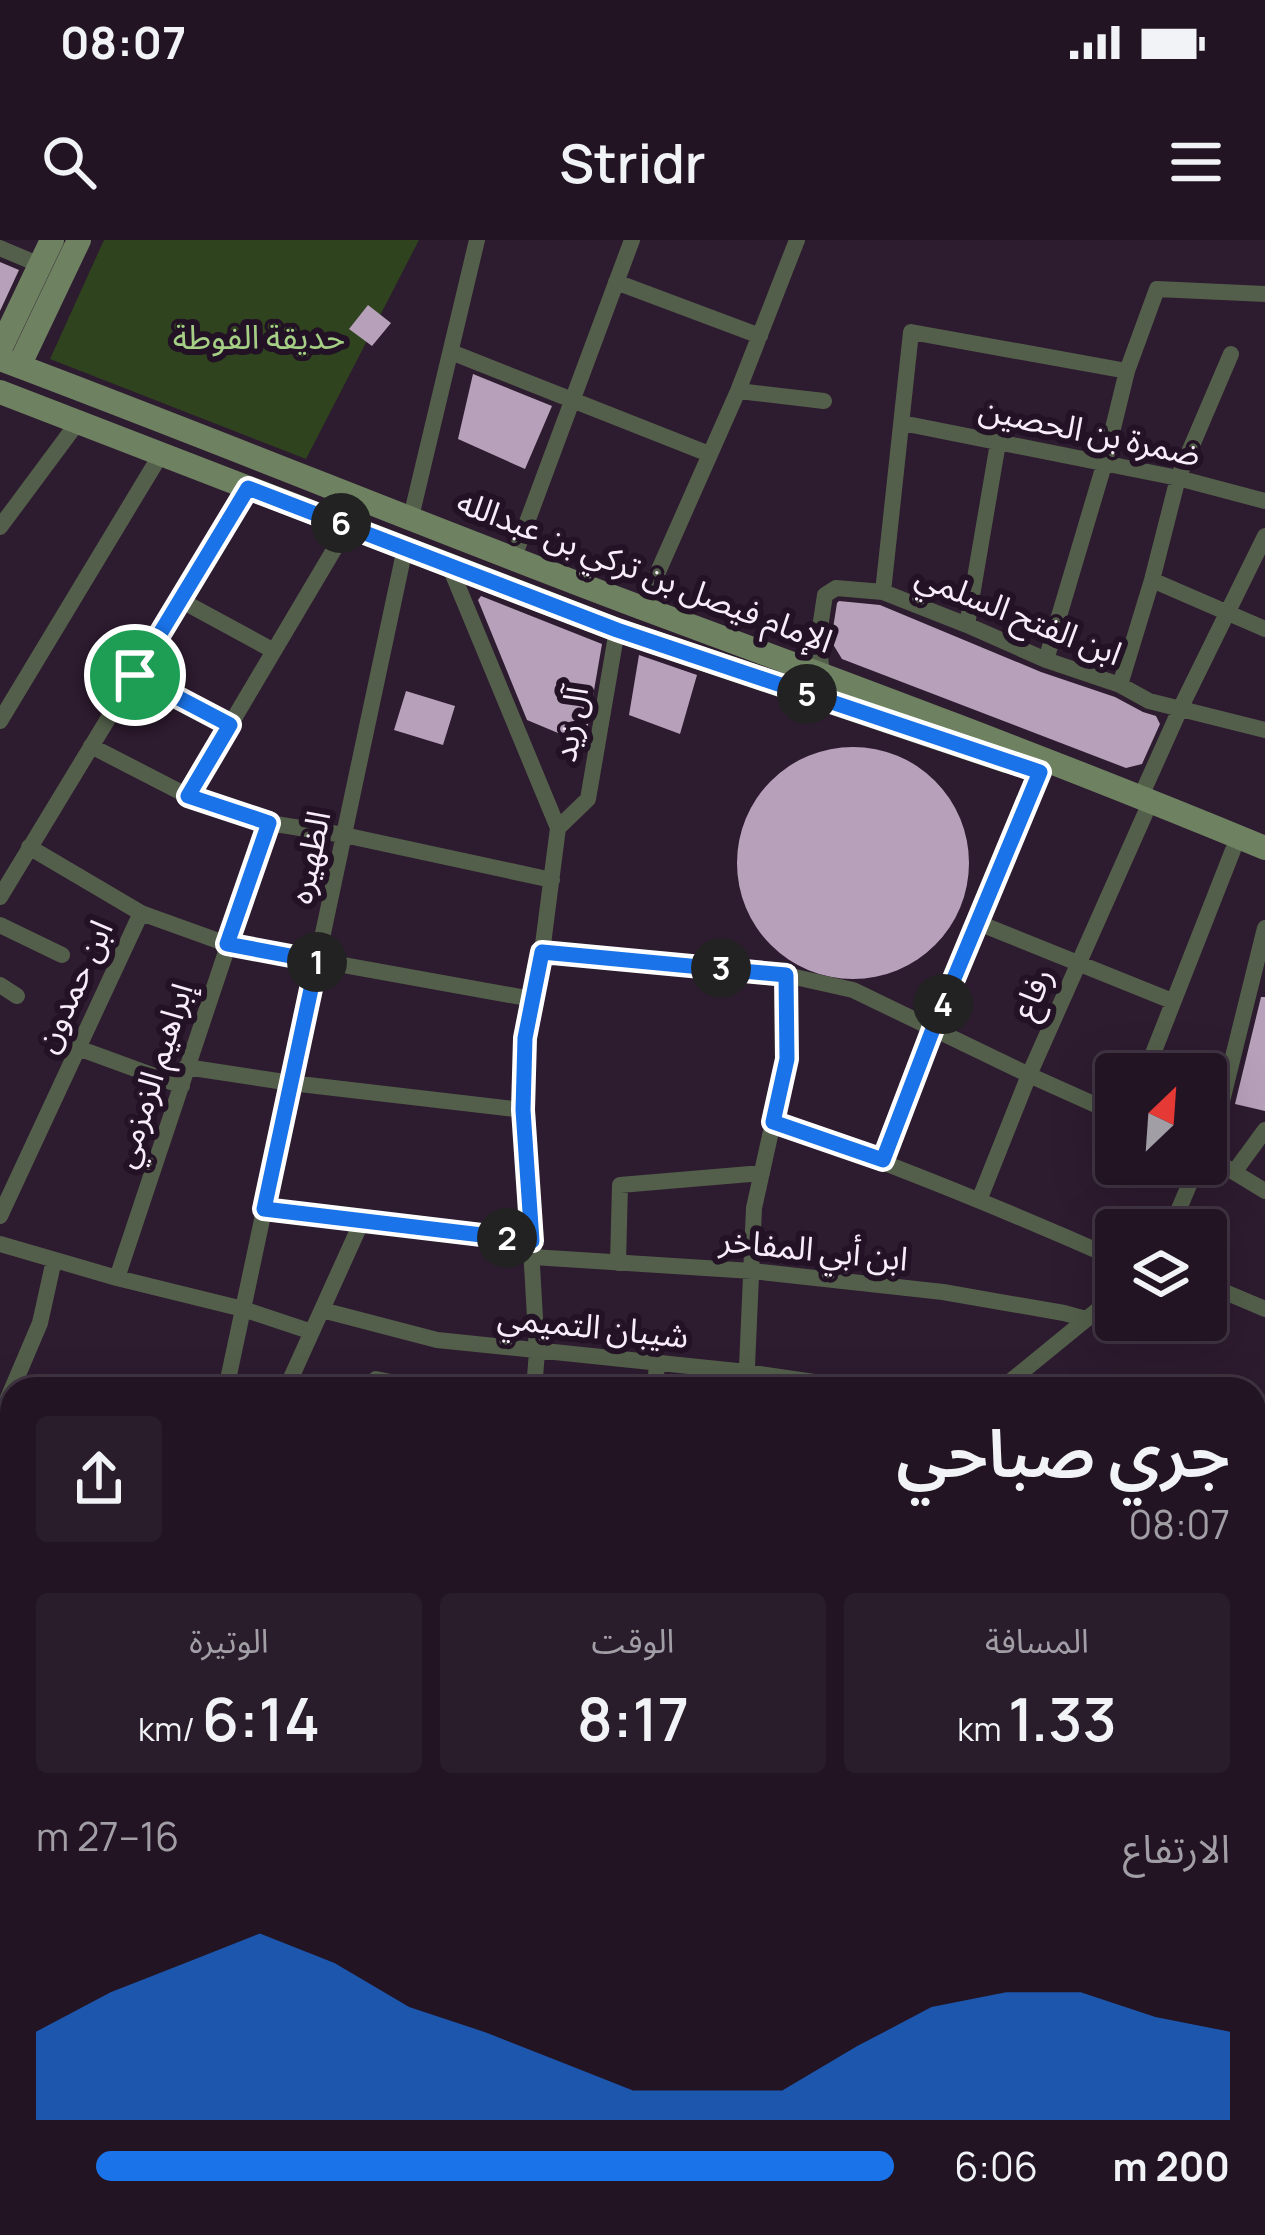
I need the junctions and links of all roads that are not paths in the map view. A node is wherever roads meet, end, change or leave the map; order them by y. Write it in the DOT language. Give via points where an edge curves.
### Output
graph roads {
  1 [pos="52,240"];
  2 [pos="80,240"];
  3 [pos="478,240"];
  4 [pos="632,240"];
  5 [pos="797,240"];
  6 [pos="0,248"];
  7 [pos="40,265"];
  8 [pos="616,283"];
  9 [pos="1265,293"];
  10 [pos="760,336"];
  11 [pos="451,352"];
  12 [pos="1231,354"];
  13 [pos="6,358"];
  14 [pos="1127,371"];
  15 [pos="738,391"];
  16 [pos="0,392"];
  17 [pos="572,400"];
  18 [pos="824,401"];
  19 [pos="78,422"];
  20 [pos="902,423"];
  21 [pos="998,443"];
  22 [pos="161,454"];
  23 [pos="709,454"];
  24 [pos="1103,465"];
  25 [pos="1178,478"];
  26 [pos="248,488"];
  27 [pos="1265,501"];
  28 [pos="411,517"];
  29 [pos="348,526"];
  30 [pos="0,527"];
  31 [pos="1265,536"];
  32 [pos="405,548"];
  33 [pos="514,556"];
  34 [pos="448,565"];
  35 [pos="1152,580"];
  36 [pos="883,592"];
  37 [pos="182,601"];
  38 [pos="642,608"];
  39 [pos="1227,615"];
  40 [pos="968,625"];
  41 [pos="1265,629"];
  42 [pos="617,630"];
  43 [pos="274,651"];
  44 [pos="1046,660"];
  45 [pos="822,673"];
  46 [pos="135,675"];
  47 [pos="1120,685"];
  48 [pos="1181,707"];
  49 [pos="0,721"];
  50 [pos="230,725"];
  51 [pos="1265,730"];
  52 [pos="91,746"];
  53 [pos="1040,772"];
  54 [pos="188,796"];
  55 [pos="1143,805"];
  56 [pos="269,823"];
  57 [pos="558,828"];
  58 [pos="344,835"];
  59 [pos="29,847"];
  60 [pos="1265,848"];
  61 [pos="1233,850"];
  62 [pos="1265,862"];
  63 [pos="552,880"];
  64 [pos="0,897"];
  65 [pos="141,913"];
  66 [pos="976,922"];
  67 [pos="0,925"];
  68 [pos="1265,928"];
  69 [pos="227,944"];
  70 [pos="542,952"];
  71 [pos="62,955"];
  72 [pos="317,961"];
  73 [pos="1078,963"];
  74 [pos="786,975"];
  75 [pos="0,985"];
  76 [pos="17,996"];
  77 [pos="532,999"];
  78 [pos="1172,1001"];
  79 [pos="933,1029"];
  80 [pos="78,1048"];
  81 [pos="1153,1053"];
  82 [pos="1029,1076"];
  83 [pos="184,1077"];
  84 [pos="1227,1082"];
  85 [pos="291,1083"];
  86 [pos="1095,1105"];
  87 [pos="523,1110"];
  88 [pos="773,1122"];
  89 [pos="1265,1130"];
  90 [pos="883,1160"];
  91 [pos="1227,1167"];
  92 [pos="1235,1171"];
  93 [pos="761,1173"];
  94 [pos="1265,1192"];
  95 [pos="980,1198"];
  96 [pos="264,1209"];
  97 [pos="0,1216"];
  98 [pos="362,1221"];
  99 [pos="0,1244"];
  100 [pos="532,1249"];
  101 [pos="1095,1250"];
  102 [pos="54,1260"];
  103 [pos="618,1263"];
  104 [pos="752,1271"];
  105 [pos="117,1278"];
  106 [pos="1227,1293"];
  107 [pos="243,1309"];
  108 [pos="322,1310"];
  109 [pos="1265,1310"];
  110 [pos="1095,1312"];
  111 [pos="1086,1319"];
  112 [pos="312,1332"];
  113 [pos="537,1352"];
  114 [pos="657,1363"];
  115 [pos="17,1377"];
  116 [pos="229,1377"];
  117 [pos="291,1377"];
  118 [pos="535,1377"];
  119 [pos="656,1377"];
  120 [pos="731,1377"];
  121 [pos="747,1377"];
  122 [pos="1016,1377"];
  1 -- 7 [label="main road"];
  2 -- 13 [label="main road"];
  3 -- 11 [label="street"];
  4 -- 8 [label="street"];
  5 -- 10 [label="street"];
  6 -- 7 [label="street"];
  7 -- 13 [label="main road"];
  8 -- 10 [label="street"];
  8 -- 17 [label="street"];
  9 -- 14 [label="street" via="1157,289"];
  10 -- 15 [label="street"];
  11 -- 17 [label="street"];
  11 -- 28 [label="street"];
  12 -- 25 [label="street"];
  13 -- 28 [label="main road, الإمام فيصل بن تركي بن عبدالله"];
  14 -- 20 [label="street" via="910,332"];
  14 -- 24 [label="street"];
  15 -- 18 [label="street"];
  15 -- 23 [label="street"];
  16 -- 19 [label="main road, الإمام فيصل بن تركي بن عبدالله"];
  17 -- 23 [label="street"];
  17 -- 33 [label="street"];
  19 -- 22 [label="main road, الإمام فيصل بن تركي بن عبدالله"];
  19 -- 30 [label="street"];
  20 -- 21 [label="street, ضمرة بن الحصين"];
  20 -- 36 [label="street"];
  21 -- 24 [label="street, ضمرة بن الحصين"];
  21 -- 40 [label="street"];
  22 -- 26 [label="main road, الإمام فيصل بن تركي بن عبدالله"];
  22 -- 49 [label="street"];
  23 -- 38 [label="street"];
  24 -- 25 [label="street, ضمرة بن الحصين"];
  24 -- 44 [label="street"];
  25 -- 27 [label="street, ضمرة بن الحصين"];
  25 -- 35 [label="street"];
  26 -- 29 [label="main road, الإمام فيصل بن تركي بن عبدالله"];
  26 -- 37 [label="street"];
  28 -- 33 [label="main road, الإمام فيصل بن تركي بن عبدالله"];
  29 -- 32 [label="main road, الإمام فيصل بن تركي بن عبدالله"];
  29 -- 43 [label="street"];
  31 -- 39 [label="street, رفاع"];
  32 -- 34 [label="main road, الإمام فيصل بن تركي بن عبدالله"];
  32 -- 58 [label="street, الظهيره"];
  33 -- 38 [label="main road, الإمام فيصل بن تركي بن عبدالله"];
  34 -- 42 [label="main road, الإمام فيصل بن تركي بن عبدالله"];
  34 -- 57 [label="street"];
  35 -- 39 [label="street"];
  35 -- 47 [label="street"];
  36 -- 40 [label="street, ابن الفتح السلمي"];
  36 -- 45 [label="street, ابن الفتح السلمي" via="836,588 825,595"];
  37 -- 43 [label="street"];
  37 -- 46 [label="street"];
  38 -- 45 [label="main road, الإمام فيصل بن تركي بن عبدالله"];
  39 -- 41 [label="street"];
  39 -- 48 [label="street, رفاع"];
  40 -- 44 [label="street, ابن الفتح السلمي"];
  42 -- 53 [label="main road, الإمام فيصل بن تركي بن عبدالله"];
  42 -- 57 [label="street, آل زيد" via="588,799"];
  43 -- 50 [label="street"];
  44 -- 47 [label="street, ابن الفتح السلمي"];
  45 -- 55 [label="main road, الإمام فيصل بن تركي بن عبدالله"];
  46 -- 50 [label="street"];
  46 -- 52 [label="street"];
  47 -- 48 [label="street, ابن الفتح السلمي"];
  48 -- 51 [label="street, ابن الفتح السلمي"];
  48 -- 55 [label="street, رفاع"];
  50 -- 54 [label="street"];
  52 -- 54 [label="street"];
  52 -- 59 [label="street"];
  53 -- 55 [label="main road, الإمام فيصل بن تركي بن عبدالله"];
  53 -- 66 [label="street"];
  54 -- 56 [label="street"];
  55 -- 60 [label="main road, الإمام فيصل بن تركي بن عبدالله"];
  55 -- 61 [label="main road, الإمام فيصل بن تركي بن عبدالله"];
  55 -- 73 [label="street, رفاع"];
  56 -- 58 [label="street"];
  56 -- 69 [label="street, إبراهيم الزمزمي"];
  57 -- 63 [label="street, آل زيد"];
  58 -- 63 [label="street"];
  58 -- 72 [label="street, الظهيره"];
  59 -- 64 [label="street"];
  59 -- 65 [label="street"];
  61 -- 62 [label="main road, الإمام فيصل بن تركي بن عبدالله"];
  61 -- 78 [label="street"];
  63 -- 70 [label="street, آل زيد"];
  65 -- 69 [label="street"];
  65 -- 80 [label="street, ابن حمدون"];
  66 -- 73 [label="street"];
  66 -- 79 [label="street"];
  67 -- 71 [label="street"];
  68 -- 84 [label="street"];
  69 -- 72 [label="street"];
  69 -- 83 [label="street, إبراهيم الزمزمي"];
  70 -- 74 [label="street"];
  70 -- 77 [label="street, آل زيد"];
  72 -- 77 [label="street"];
  72 -- 85 [label="street, الظهيره"];
  73 -- 78 [label="street"];
  73 -- 82 [label="street, رفاع"];
  74 -- 79 [label="street" via="853,990"];
  74 -- 88 [label="street" via="787,1059"];
  75 -- 76 [label="street"];
  77 -- 87 [label="street, آل زيد"];
  78 -- 81 [label="street"];
  79 -- 82 [label="street"];
  79 -- 90 [label="street"];
  80 -- 83 [label="street"];
  80 -- 97 [label="street, ابن حمدون"];
  82 -- 86 [label="street"];
  82 -- 95 [label="street, رفاع"];
  83 -- 85 [label="street"];
  83 -- 105 [label="street, إبراهيم الزمزمي"];
  85 -- 87 [label="street"];
  85 -- 96 [label="street, الظهيره"];
  87 -- 100 [label="street, آل زيد"];
  88 -- 90 [label="street"];
  88 -- 93 [label="street"];
  89 -- 92 [label="street"];
  90 -- 95 [label="street"];
  91 -- 92 [label="street"];
  92 -- 94 [label="street"];
  93 -- 103 [label="street" via="620,1185"];
  93 -- 104 [label="street"];
  95 -- 101 [label="street"];
  96 -- 98 [label="street, ابن أبي المفاخر"];
  96 -- 107 [label="street, الظهيره"];
  98 -- 100 [label="street, ابن أبي المفاخر"];
  98 -- 108 [label="street"];
  99 -- 102 [label="street"];
  100 -- 103 [label="street, ابن أبي المفاخر"];
  100 -- 113 [label="street, آل زيد"];
  102 -- 105 [label="street"];
  102 -- 115 [label="street"];
  103 -- 104 [label="street, ابن أبي المفاخر"];
  104 -- 111 [label="street, ابن أبي المفاخر" via="943,1292"];
  104 -- 121 [label="street"];
  105 -- 107 [label="street"];
  106 -- 109 [label="street"];
  107 -- 112 [label="street"];
  107 -- 116 [label="street, الظهيره"];
  108 -- 112 [label="street"];
  108 -- 113 [label="street, شيبان التميمي" via="436,1340"];
  110 -- 111 [label="street"];
  111 -- 122 [label="street"];
  112 -- 117 [label="street"];
  113 -- 114 [label="street, شيبان التميمي"];
  113 -- 118 [label="street, آل زيد"];
  114 -- 119 [label="street"];
  114 -- 120 [label="street, شيبان التميمي"];
}
